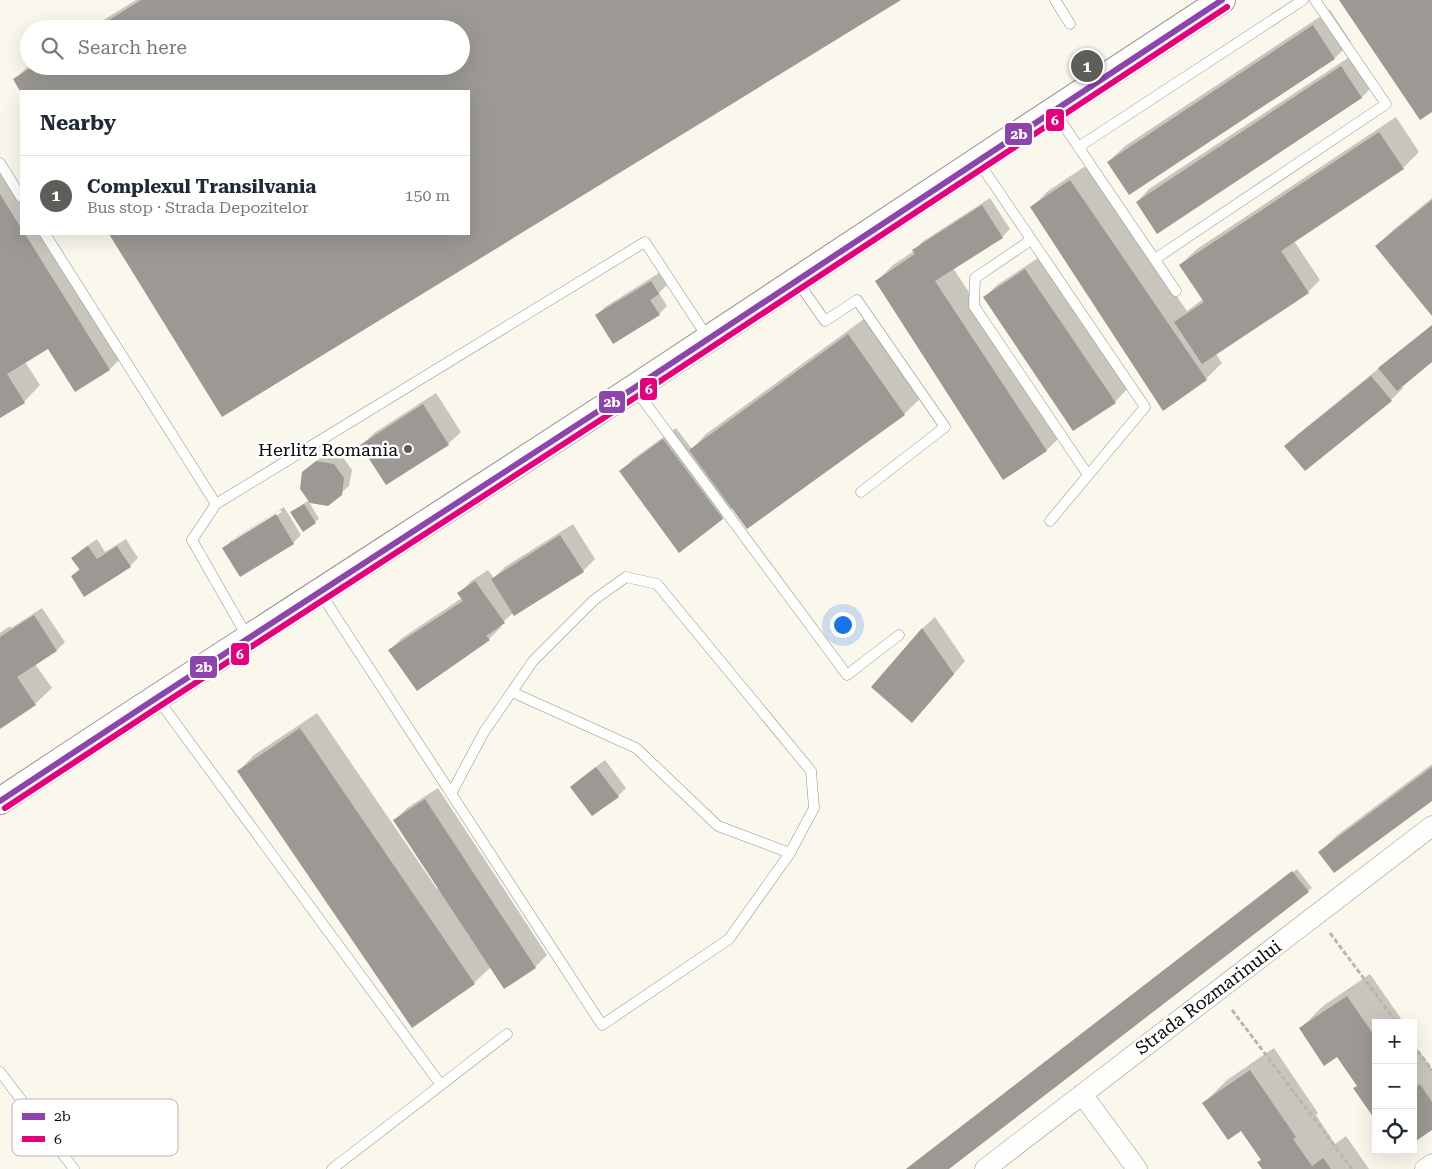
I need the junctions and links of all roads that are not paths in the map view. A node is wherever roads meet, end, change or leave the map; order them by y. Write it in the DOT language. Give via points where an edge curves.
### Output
graph roads {
  1 [pos="1055,0"];
  2 [pos="1222,0"];
  3 [pos="1303,0"];
  4 [pos="1315,0"];
  5 [pos="1070,24"];
  6 [pos="1054,110"];
  7 [pos="1080,146"];
  8 [pos="977,160"];
  9 [pos="0,163"];
  10 [pos="20,195"];
  11 [pos="46,235"];
  12 [pos="1031,240"];
  13 [pos="1155,259"];
  14 [pos="796,280"];
  15 [pos="1176,291"];
  16 [pos="709,339"];
  17 [pos="634,388"];
  18 [pos="1088,475"];
  19 [pos="861,492"];
  20 [pos="216,504"];
  21 [pos="1050,521"];
  22 [pos="320,591"];
  23 [pos="899,635"];
  24 [pos="248,638"];
  25 [pos="512,692"];
  26 [pos="156,697"];
  27 [pos="451,794"];
  28 [pos="0,801"];
  29 [pos="1432,826"];
  30 [pos="790,853"];
  31 [pos="507,1034"];
  32 [pos="0,1072"];
  33 [pos="440,1085"];
  34 [pos="1082,1094"];
  35 [pos="21,1099"];
  36 [pos="64,1156"];
  37 [pos="1432,1164"];
  38 [pos="74,1169"];
  39 [pos="332,1169"];
  40 [pos="985,1169"];
  41 [pos="1137,1169"];
  42 [pos="1425,1169"];
  1 -- 5 [label="lane"];
  2 -- 6 [label="street"];
  3 -- 7 [label="lane"];
  4 -- 13 [label="lane" via="1386,104"];
  6 -- 7 [label="lane"];
  6 -- 8 [label="street"];
  7 -- 13 [label="lane"];
  8 -- 12 [label="lane"];
  8 -- 14 [label="street"];
  9 -- 10 [label="lane"];
  11 -- 20 [label="lane"];
  12 -- 18 [label="lane" via="1145,407"];
  12 -- 18 [label="lane" via="975,278 974,306"];
  13 -- 15 [label="lane"];
  14 -- 16 [label="street"];
  14 -- 19 [label="lane" via="825,321 856,300 945,427"];
  16 -- 17 [label="street"];
  16 -- 20 [label="lane" via="646,242"];
  17 -- 22 [label="street"];
  17 -- 23 [label="lane" via="847,675"];
  18 -- 21 [label="lane"];
  20 -- 24 [label="lane" via="192,540"];
  22 -- 24 [label="street"];
  22 -- 27 [label="lane"];
  24 -- 26 [label="street"];
  25 -- 27 [label="lane" via="484,732"];
  25 -- 30 [label="lane" via="636,748 718,826"];
  25 -- 30 [label="lane" via="533,661 594,600 626,577 656,584 811,771 814,808"];
  26 -- 28 [label="street"];
  26 -- 33 [label="lane"];
  27 -- 30 [label="lane" via="602,1025 729,939"];
  29 -- 34 [label="street, Strada Rozmarinului"];
  31 -- 33 [label="lane"];
  32 -- 35 [label="lane"];
  33 -- 39 [label="lane"];
  34 -- 40 [label="street, Strada Rozmarinului"];
  34 -- 41 [label="street"];
  36 -- 38 [label="lane"];
  37 -- 42 [label="street"];
}
